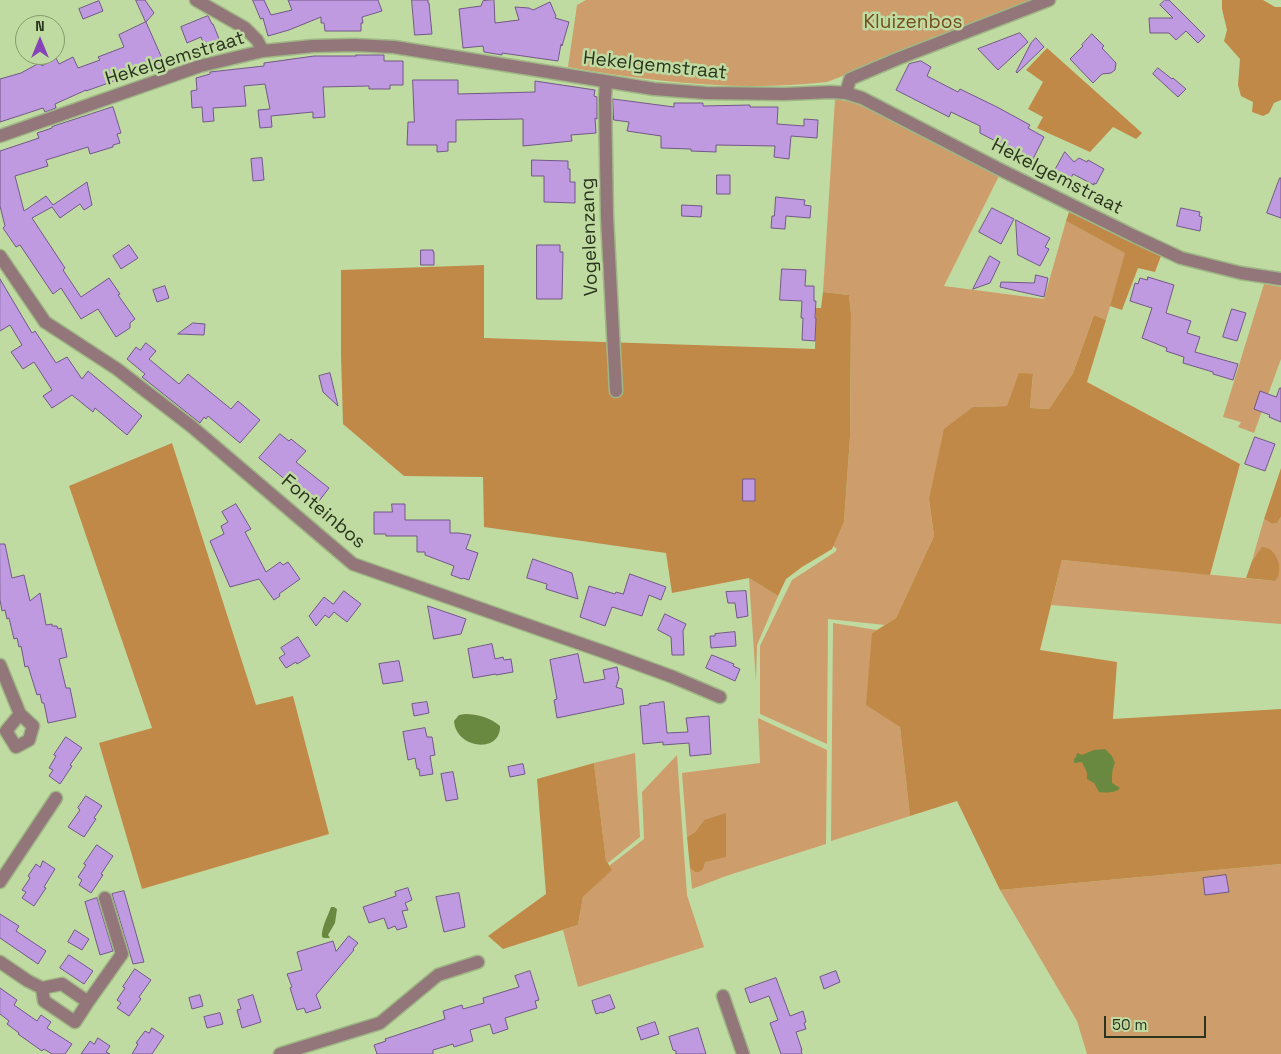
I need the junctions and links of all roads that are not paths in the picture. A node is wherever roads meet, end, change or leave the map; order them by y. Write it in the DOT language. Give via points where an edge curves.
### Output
graph roads {
  1 [pos="196,0"];
  2 [pos="1049,0"];
  3 [pos="262,51"];
  4 [pos="606,82"];
  5 [pos="846,93"];
  6 [pos="0,136"];
  7 [pos="0,256"];
  8 [pos="1281,279"];
  9 [pos="616,391"];
  10 [pos="0,665"];
  11 [pos="720,697"];
  12 [pos="20,714"];
  13 [pos="56,798"];
  14 [pos="0,882"];
  15 [pos="105,898"];
  16 [pos="0,962"];
  17 [pos="478,962"];
  18 [pos="42,988"];
  19 [pos="723,996"];
  20 [pos="88,1002"];
  21 [pos="280,1054"];
  22 [pos="743,1054"];
  1 -- 3 [label="street" via="245,28 257,40"];
  2 -- 5 [label="street" via="850,80"];
  3 -- 4 [label="street, Hekelgemstraat" via="355,45 394,47"];
  3 -- 6 [label="street, Hekelgemstraat" via="200,66"];
  4 -- 5 [label="street, Hekelgemstraat" via="706,93"];
  4 -- 9 [label="street, Vogelenzang" via="607,217"];
  5 -- 8 [label="street, Hekelgemstraat" via="862,98 1181,258"];
  7 -- 11 [label="street, Fonteinbos" via="45,322 117,369 191,426 354,564 619,657"];
  10 -- 12 [label="street"];
  13 -- 14 [label="street"];
  15 -- 20 [label="street" via="122,954"];
  16 -- 18 [label="street"];
  17 -- 21 [label="street" via="438,975 380,1024"];
  18 -- 20 [label="street" via="62,984"];
  18 -- 20 [label="street" via="44,1001 75,1022"];
  19 -- 22 [label="street"];
}
